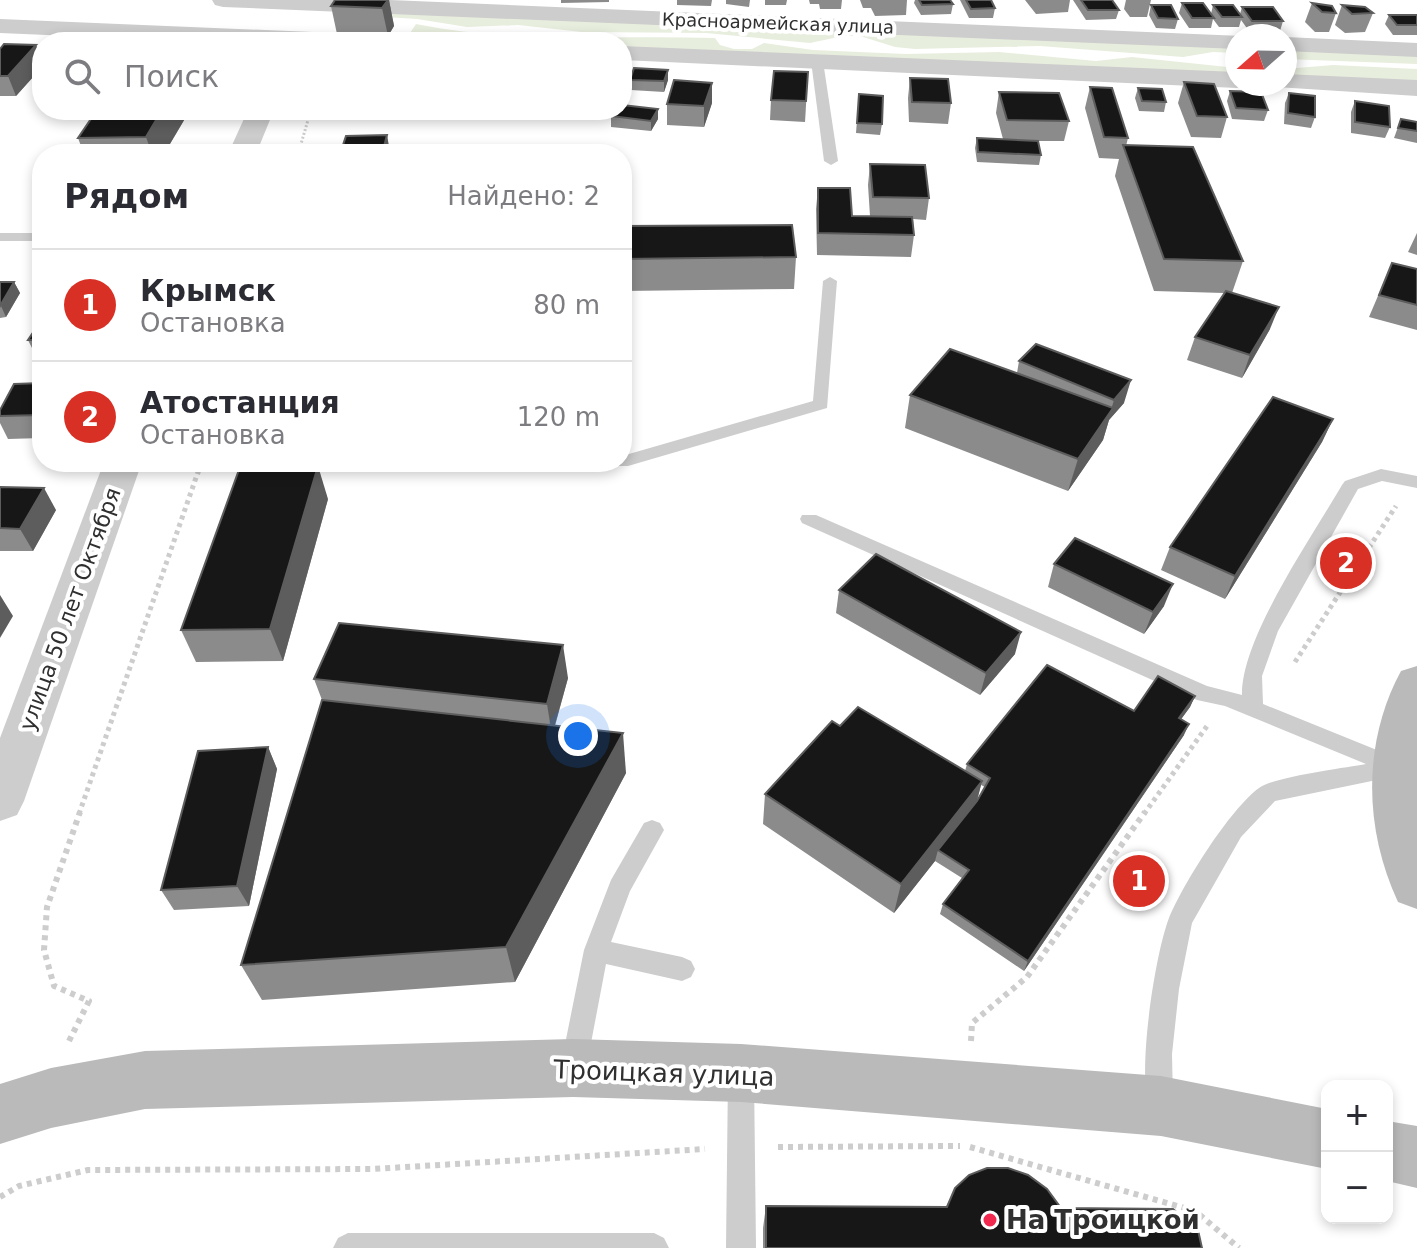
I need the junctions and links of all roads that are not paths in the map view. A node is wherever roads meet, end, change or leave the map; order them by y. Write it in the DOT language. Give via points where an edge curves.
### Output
graph roads {
  1 [pos="223,0"];
  2 [pos="298,2"];
  3 [pos="0,26"];
  4 [pos="124,32"];
  5 [pos="291,32"];
  6 [pos="1225,41"];
  7 [pos="1297,45"];
  8 [pos="1417,50"];
  9 [pos="632,53"];
  10 [pos="817,61"];
  11 [pos="1225,79"];
  12 [pos="1297,83"];
  13 [pos="1417,88"];
  14 [pos="257,120"];
  15 [pos="246,144"];
  16 [pos="831,161"];
  17 [pos="0,237"];
  18 [pos="32,237"];
  19 [pos="830,281"];
  20 [pos="632,459"];
  21 [pos="119,472"];
  22 [pos="1415,481"];
  23 [pos="809,519"];
  24 [pos="1417,684"];
  25 [pos="1253,709"];
  26 [pos="1396,767"];
  27 [pos="0,801"];
  28 [pos="652,830"];
  29 [pos="1417,886"];
  30 [pos="596,950"];
  31 [pos="682,969"];
  32 [pos="573,1068"];
  33 [pos="741,1073"];
  34 [pos="1161,1106"];
  35 [pos="0,1114"];
  36 [pos="1321,1138"];
  37 [pos="1392,1152"];
  38 [pos="1417,1157"];
  39 [pos="348,1248"];
  40 [pos="654,1248"];
  41 [pos="741,1248"];
  1 -- 2 [label="street, Красноармейская улица"];
  2 -- 5 [label="street"];
  2 -- 6 [label="street, Красноармейская улица"];
  3 -- 4 [label="street"];
  7 -- 8 [label="street"];
  9 -- 10 [label="street, Красноармейская улица"];
  10 -- 11 [label="street, Красноармейская улица"];
  10 -- 16 [label="lane"];
  12 -- 13 [label="street"];
  14 -- 15 [label="street"];
  17 -- 18 [label="lane"];
  19 -- 20 [label="lane" via="821,404"];
  21 -- 27 [label="street, улица 50 лет Октября"];
  22 -- 25 [label="lane" via="1381,475 1351,485 1268,631 1252,676"];
  23 -- 25 [label="lane" via="1204,694"];
  24 -- 26 [label="main road" via="1403,718"];
  25 -- 26 [label="lane"];
  26 -- 29 [label="main road" via="1401,843"];
  26 -- 34 [label="lane" via="1268,793 1233,830 1180,921 1159,1054"];
  28 -- 30 [label="lane" via="619,887"];
  30 -- 31 [label="lane"];
  30 -- 32 [label="lane"];
  32 -- 33 [label="main road, Троицкая улица"];
  32 -- 35 [label="main road, Троицкая улица" via="145,1080"];
  33 -- 34 [label="main road, Троицкая улица"];
  33 -- 41 [label="lane"];
  34 -- 36 [label="main road, Троицкая улица"];
  37 -- 38 [label="main road"];
  39 -- 40 [label="lane"];
}
